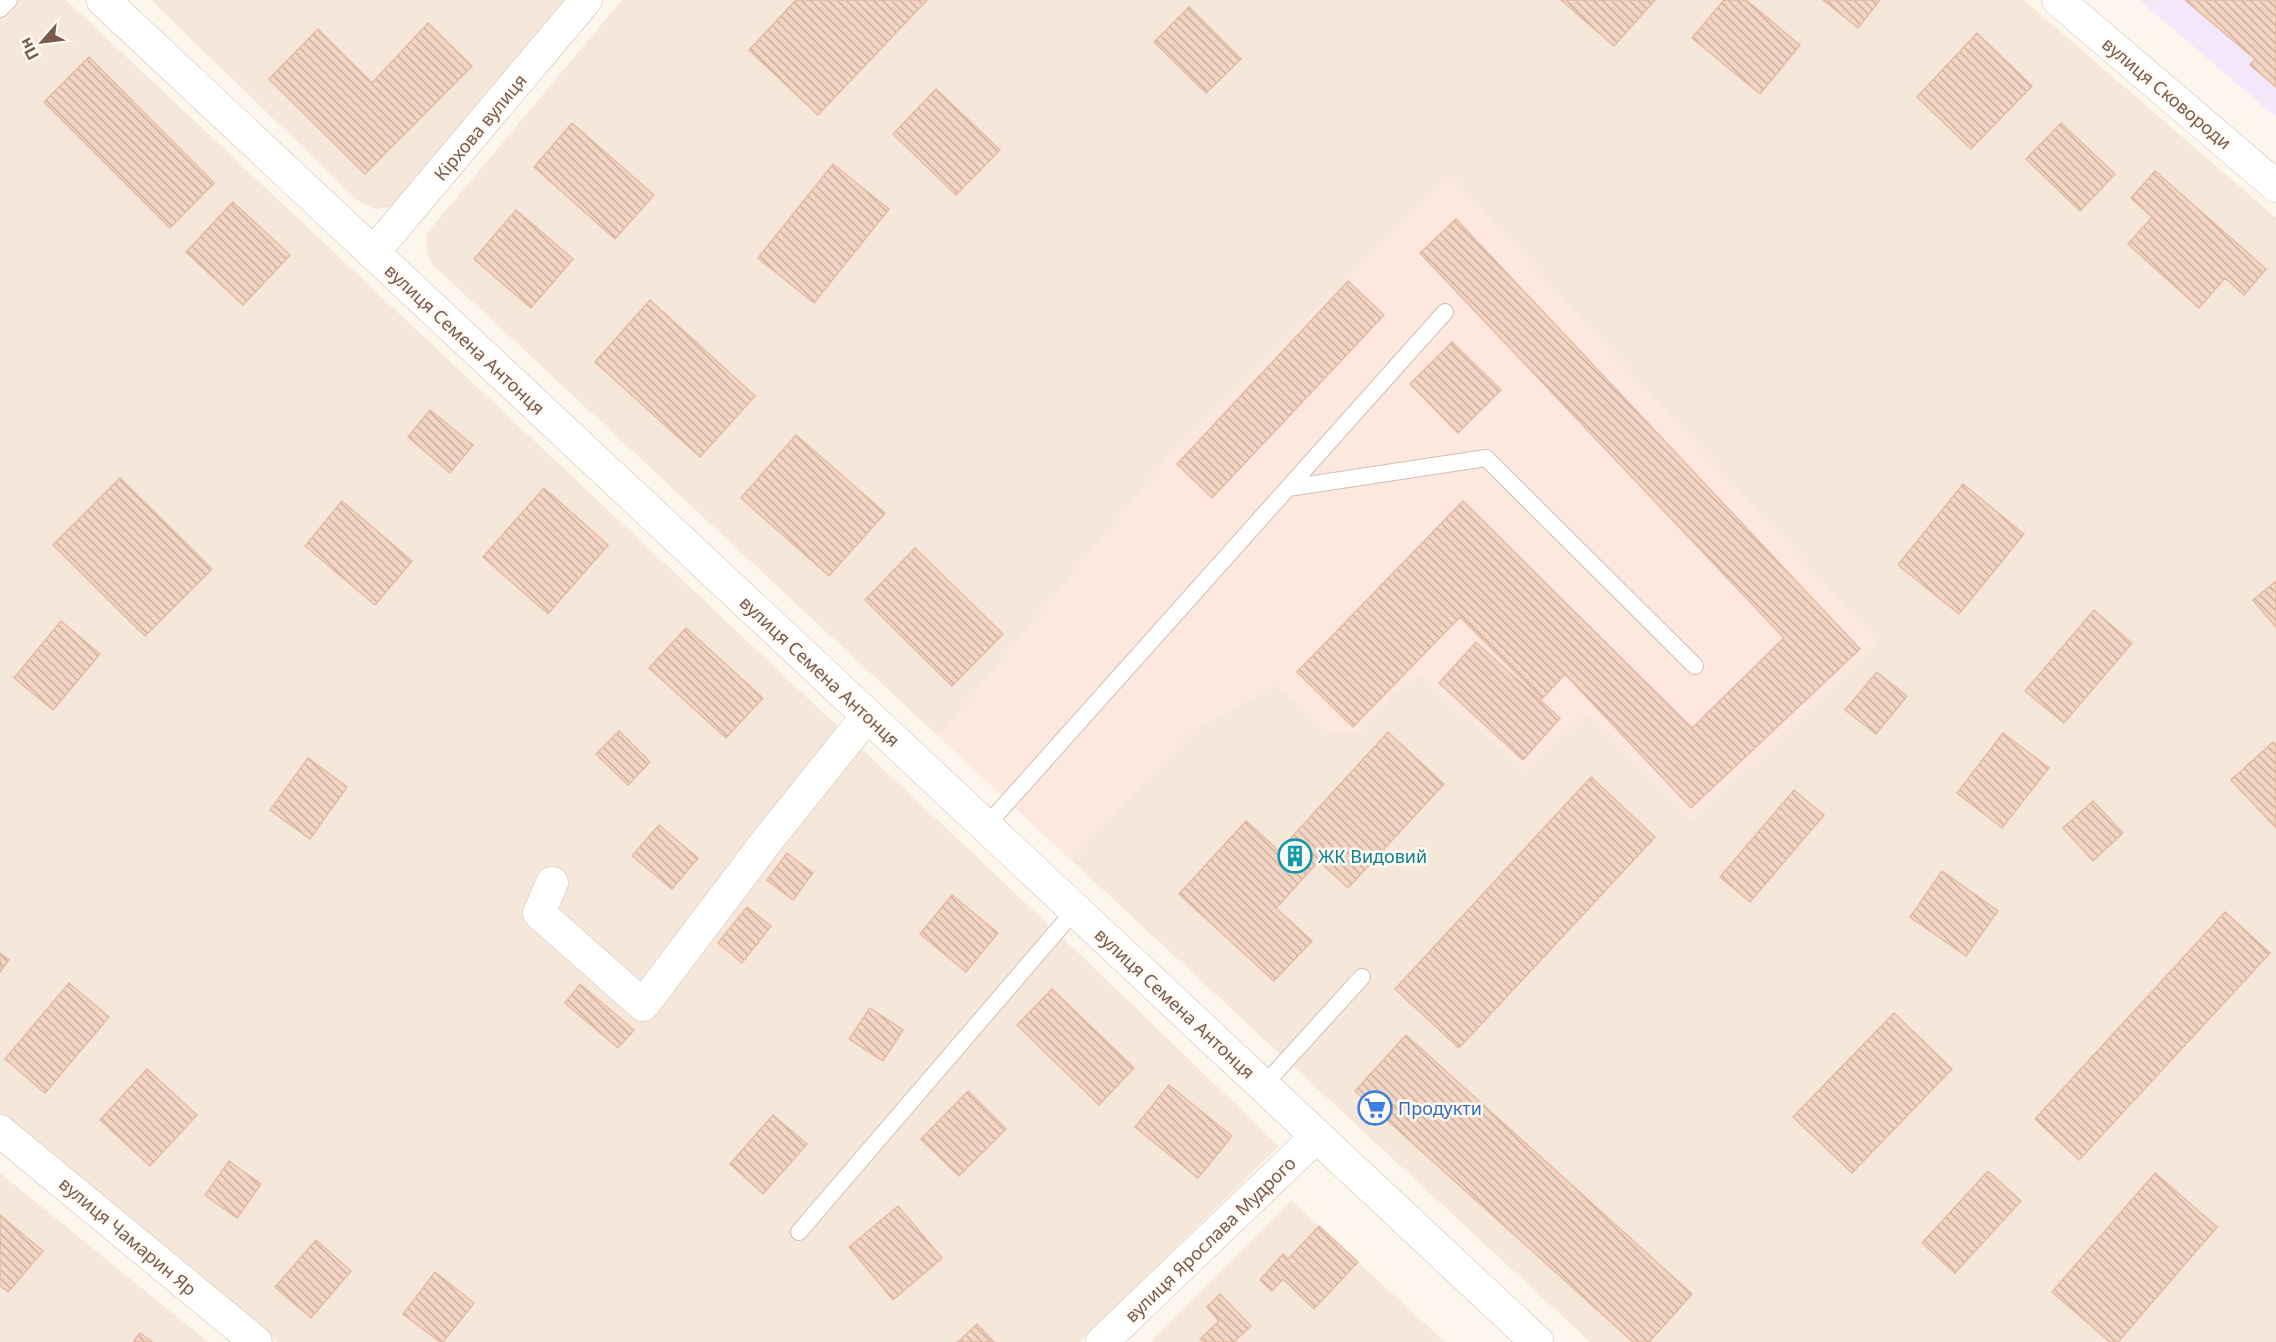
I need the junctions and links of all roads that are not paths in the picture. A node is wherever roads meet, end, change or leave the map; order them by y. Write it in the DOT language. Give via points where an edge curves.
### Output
graph roads {
  1 [pos="9,0"];
  2 [pos="103,0"];
  3 [pos="586,0"];
  4 [pos="2058,0"];
  5 [pos="0,9"];
  6 [pos="2276,186"];
  7 [pos="373,253"];
  8 [pos="1445,312"];
  9 [pos="1288,488"];
  10 [pos="1695,666"];
  11 [pos="867,716"];
  12 [pos="986,826"];
  13 [pos="552,884"];
  14 [pos="1076,910"];
  15 [pos="1362,976"];
  16 [pos="1263,1086"];
  17 [pos="0,1131"];
  18 [pos="1317,1136"];
  19 [pos="799,1232"];
  20 [pos="256,1342"];
  21 [pos="1102,1342"];
  22 [pos="1537,1342"];
  1 -- 5 [label="lane"];
  2 -- 7 [label="street, вулиця Семена Антонця"];
  3 -- 7 [label="street, Кірхова вулиця"];
  4 -- 6 [label="street, вулиця Сковороди"];
  7 -- 11 [label="street, вулиця Семена Антонця"];
  8 -- 9 [label="lane"];
  9 -- 10 [label="lane" via="1486,458"];
  9 -- 12 [label="lane"];
  11 -- 12 [label="street, вулиця Семена Антонця"];
  11 -- 13 [label="street" via="643,1005 539,913"];
  12 -- 14 [label="street, вулиця Семена Антонця"];
  14 -- 16 [label="street, вулиця Семена Антонця"];
  14 -- 19 [label="lane"];
  15 -- 16 [label="lane"];
  16 -- 18 [label="street, вулиця Семена Антонця"];
  17 -- 20 [label="street, вулиця Чамарин Яр"];
  18 -- 21 [label="street, вулиця Ярослава Мудрого"];
  18 -- 22 [label="street, вулиця Семена Антонця"];
}
